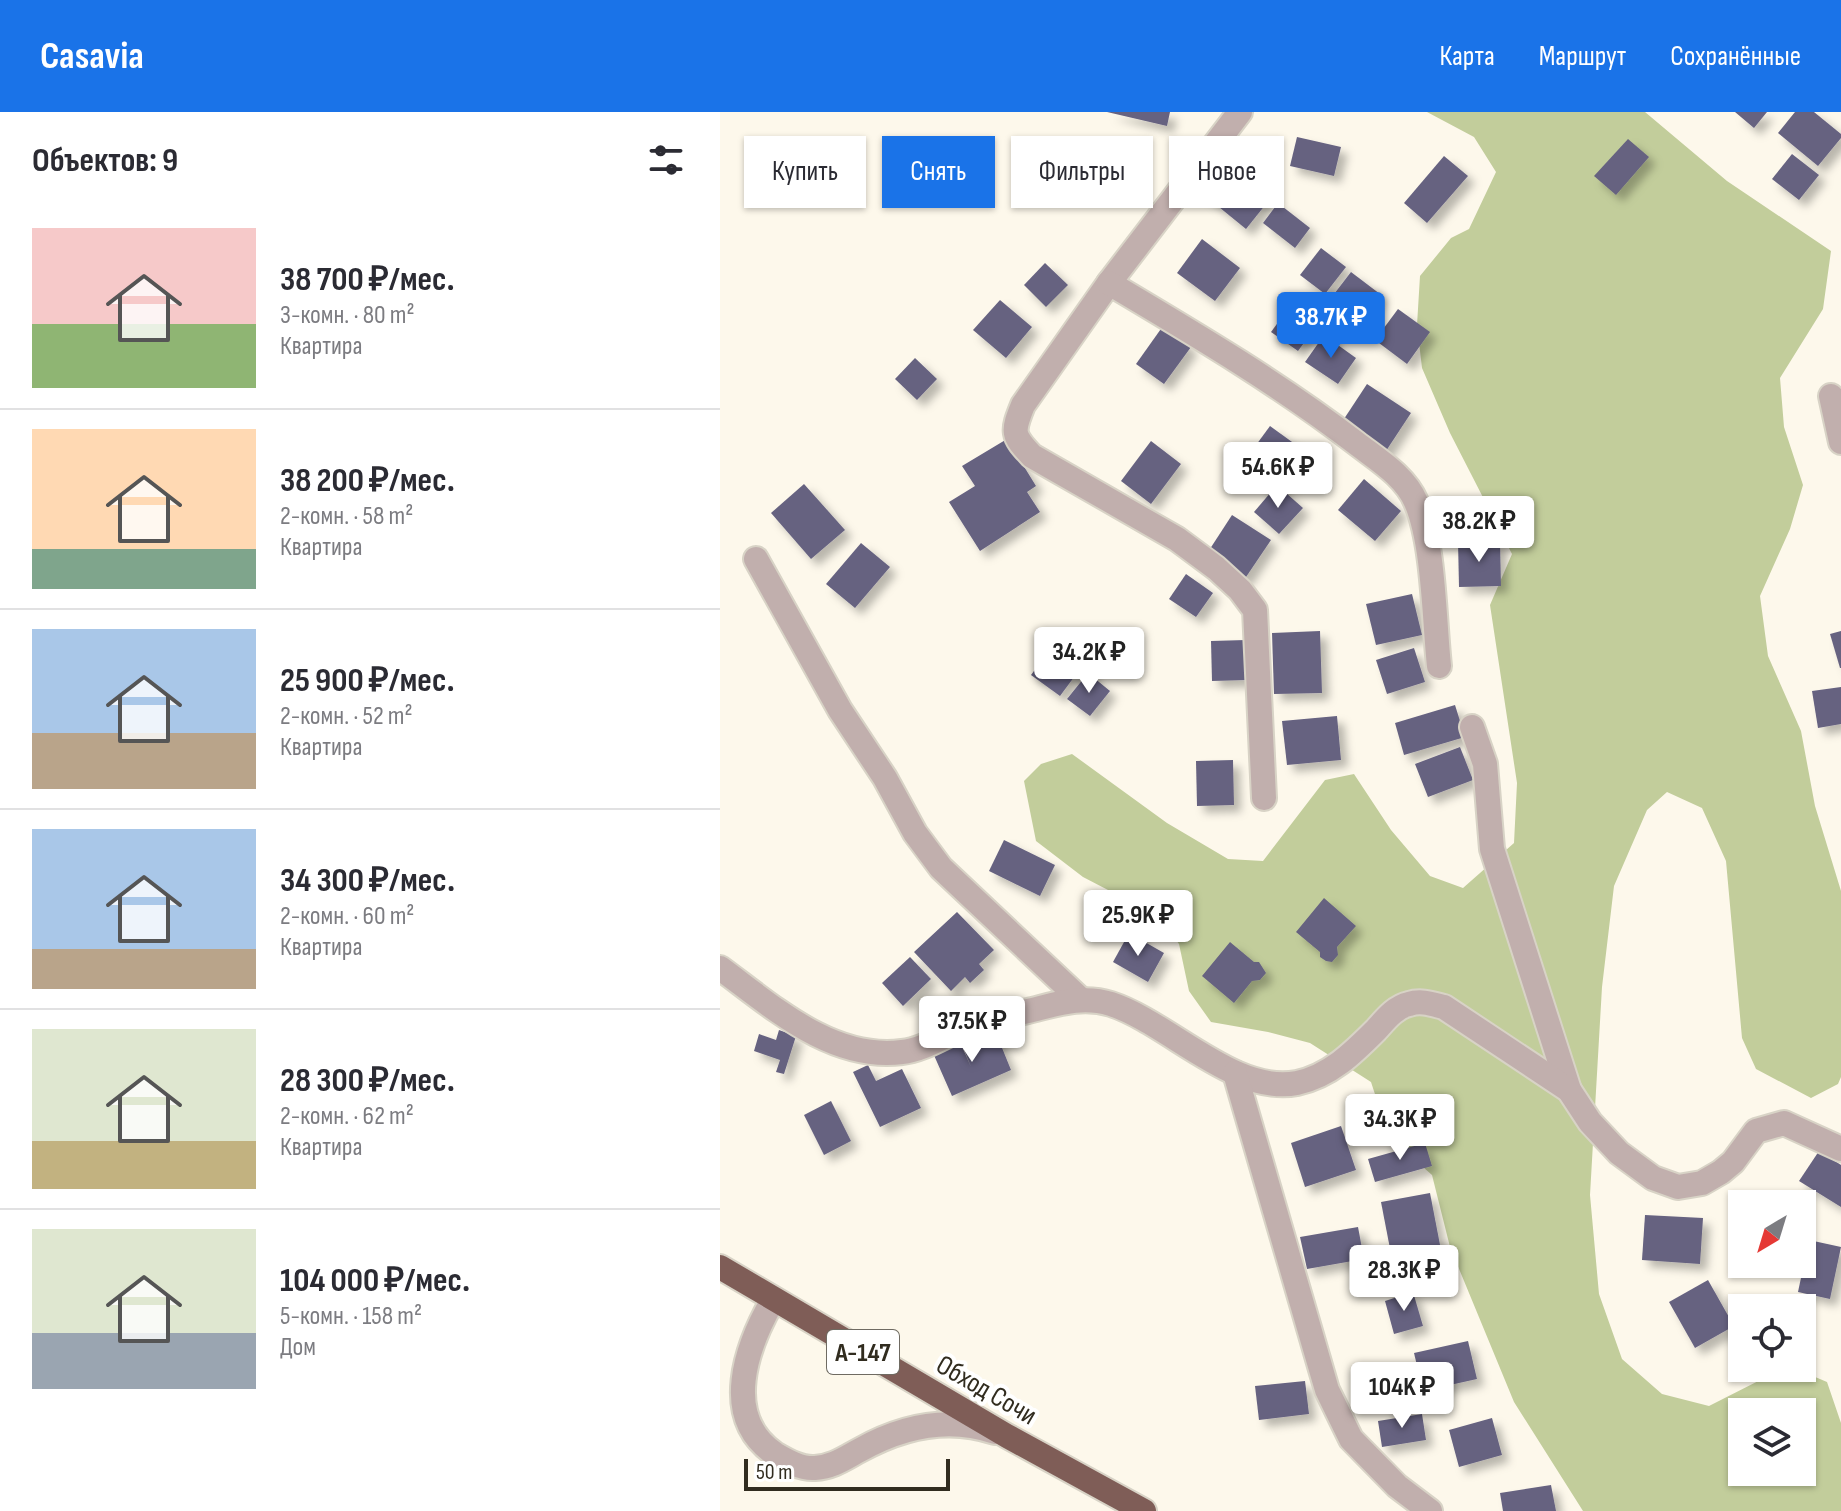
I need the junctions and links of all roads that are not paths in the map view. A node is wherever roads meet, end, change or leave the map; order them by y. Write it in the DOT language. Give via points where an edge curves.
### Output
graph roads {
  1 [pos="1240,112"];
  2 [pos="1109,283"];
  3 [pos="1831,396"];
  4 [pos="1841,442"];
  5 [pos="756,559"];
  6 [pos="1439,666"];
  7 [pos="1472,727"];
  8 [pos="1264,798"];
  9 [pos="720,968"];
  10 [pos="1079,998"];
  11 [pos="1235,1073"];
  12 [pos="1569,1090"];
  13 [pos="1841,1149"];
  14 [pos="720,1267"];
  15 [pos="773,1300"];
  16 [pos="1007,1436"];
  17 [pos="1144,1511"];
  18 [pos="1430,1511"];
  1 -- 2 [label="street"];
  2 -- 6 [label="street" via="1312,410 1397,474 1416,500 1426,532"];
  2 -- 8 [label="street" via="1023,405 1014,426 1017,440 1032,456 1177,539 1216,568 1255,610"];
  3 -- 4 [label="street"];
  5 -- 10 [label="street" via="915,833 941,868"];
  7 -- 12 [label="street" via="1485,764 1492,849"];
  9 -- 10 [label="street" via="802,1027 864,1052 904,1052 972,1024"];
  10 -- 11 [label="street" via="1112,1004"];
  11 -- 12 [label="street" via="1270,1086 1299,1083 1351,1055 1394,1011 1427,1002 1444,1007"];
  11 -- 18 [label="street" via="1327,1390 1351,1439"];
  12 -- 13 [label="street" via="1619,1153 1653,1178 1678,1187 1702,1183 1721,1172 1756,1131 1784,1123"];
  14 -- 15 [label="highway, Обход Сочи / А-147"];
  15 -- 16 [label="highway, Обход Сочи / А-147"];
  15 -- 16 [label="street" via="747,1353 744,1409 768,1449 789,1463 813,1468 835,1464 893,1434 930,1424 974,1425"];
  16 -- 17 [label="highway, Обход Сочи / А-147"];
}
